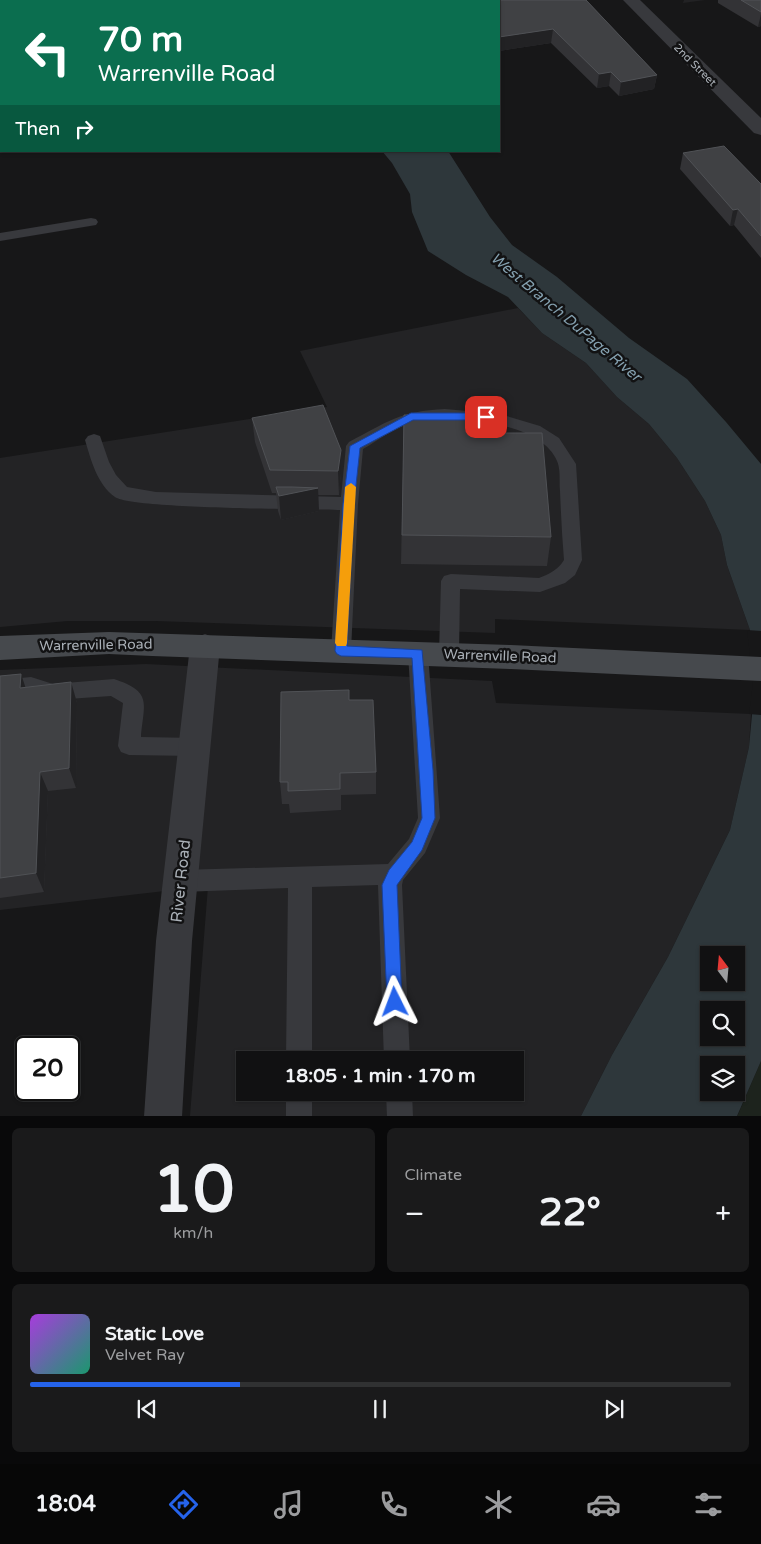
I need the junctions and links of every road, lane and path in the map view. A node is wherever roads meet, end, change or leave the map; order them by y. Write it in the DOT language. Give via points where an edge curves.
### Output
graph roads {
  1 [pos="630,0"];
  2 [pos="761,129"];
  3 [pos="92,222"];
  4 [pos="0,236"];
  5 [pos="94,440"];
  6 [pos="349,504"];
  7 [pos="205,646"];
  8 [pos="0,648"];
  9 [pos="341,651"];
  10 [pos="418,653"];
  11 [pos="449,654"];
  12 [pos="761,668"];
  13 [pos="0,688"];
  14 [pos="195,747"];
  15 [pos="394,874"];
  16 [pos="300,876"];
  17 [pos="181,881"];
  18 [pos="299,1051"];
  19 [pos="397,1051"];
  20 [pos="299,1101"];
  21 [pos="399,1101"];
  22 [pos="163,1116"];
  23 [pos="299,1116"];
  24 [pos="400,1116"];
  1 -- 2 [label="street, 2nd Street"];
  3 -- 4 [label="lane"];
  5 -- 6 [label="lane" via="100,462 122,493 156,498"];
  6 -- 9 [label="lane"];
  6 -- 11 [label="lane" via="355,446 411,417 486,417 547,437 563,453 567,464 573,560 568,570 540,585 451,581"];
  7 -- 8 [label="main road, Warrenville Road" via="109,644"];
  7 -- 9 [label="main road, Warrenville Road"];
  7 -- 14 [label="street, River Road"];
  9 -- 10 [label="main road, Warrenville Road"];
  10 -- 11 [label="main road, Warrenville Road"];
  10 -- 15 [label="lane" via="429,818 417,846"];
  11 -- 12 [label="main road, Warrenville Road"];
  13 -- 14 [label="lane" via="31,685 53,692 114,687 134,699 129,746"];
  14 -- 17 [label="street, River Road"];
  15 -- 16 [label="lane"];
  15 -- 19 [label="lane" via="390,885"];
  16 -- 17 [label="lane"];
  16 -- 18 [label="lane"];
  17 -- 22 [label="street, River Road"];
  20 -- 23 [label="lane"];
  21 -- 24 [label="lane"];
}
